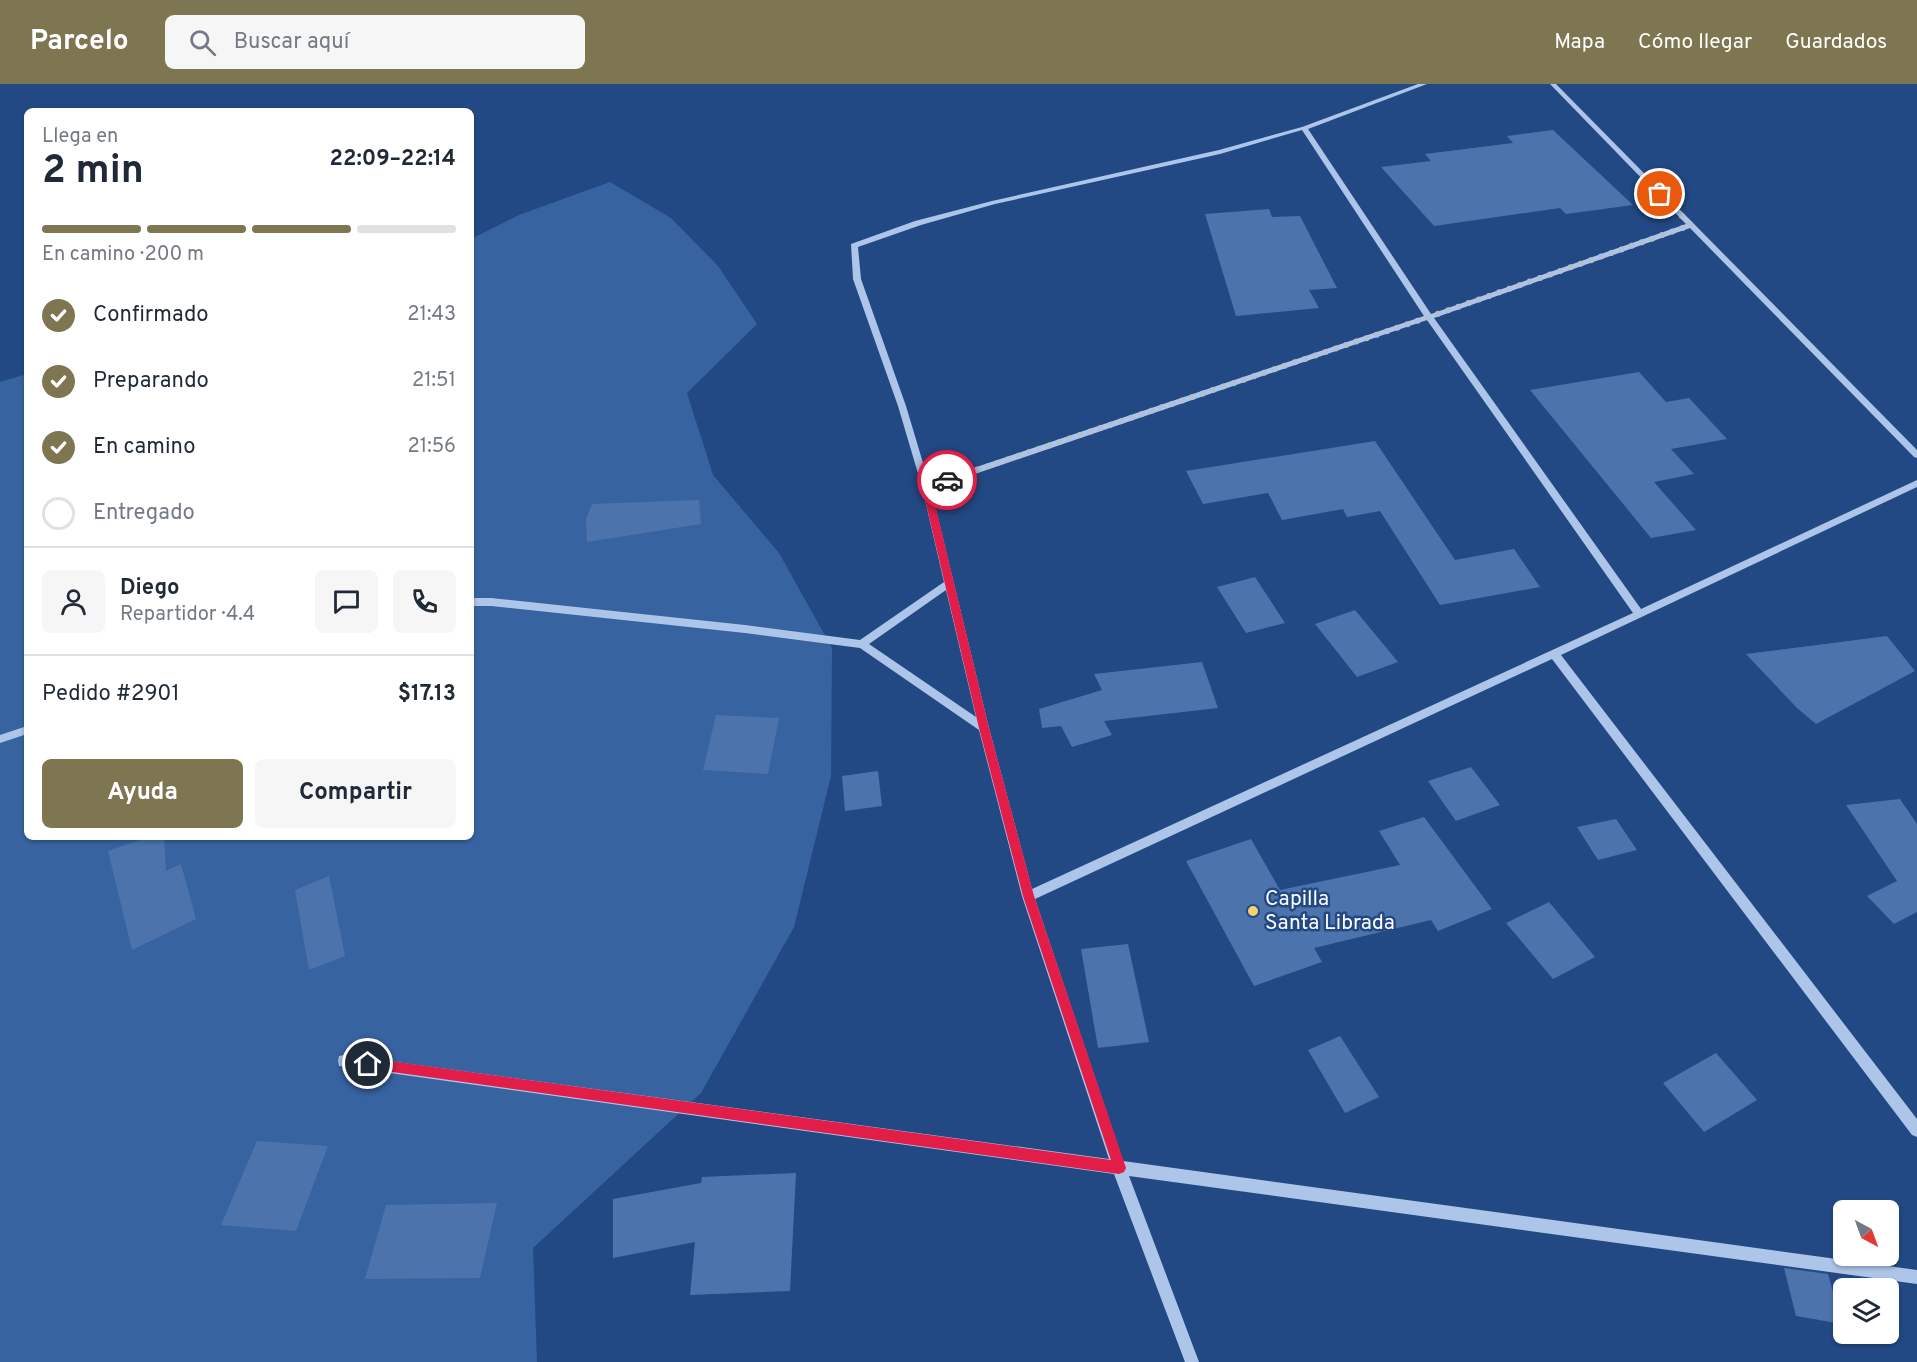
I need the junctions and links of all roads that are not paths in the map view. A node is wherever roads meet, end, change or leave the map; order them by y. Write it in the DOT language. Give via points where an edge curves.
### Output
graph roads {
  1 [pos="1424,84"];
  2 [pos="1552,84"];
  3 [pos="1304,128"];
  4 [pos="1691,225"];
  5 [pos="1429,317"];
  6 [pos="1917,455"];
  7 [pos="1917,483"];
  8 [pos="926,487"];
  9 [pos="948,584"];
  10 [pos="474,602"];
  11 [pos="1639,614"];
  12 [pos="862,644"];
  13 [pos="1554,654"];
  14 [pos="984,728"];
  15 [pos="24,731"];
  16 [pos="0,739"];
  17 [pos="1028,896"];
  18 [pos="344,1061"];
  19 [pos="1917,1130"];
  20 [pos="1119,1168"];
  21 [pos="1917,1277"];
  22 [pos="1192,1362"];
  1 -- 3 [label="street"];
  2 -- 4 [label="street"];
  3 -- 5 [label="street"];
  3 -- 8 [label="street" via="1220,152 994,202 918,222 854,246 857,279"];
  4 -- 5 [label="street"];
  4 -- 6 [label="street"];
  5 -- 8 [label="street"];
  5 -- 11 [label="street"];
  7 -- 11 [label="street"];
  8 -- 9 [label="street"];
  9 -- 12 [label="street"];
  9 -- 14 [label="street"];
  10 -- 12 [label="street" via="745,628"];
  11 -- 13 [label="street"];
  12 -- 14 [label="street"];
  13 -- 17 [label="street"];
  13 -- 19 [label="street"];
  14 -- 17 [label="street"];
  15 -- 16 [label="street"];
  17 -- 20 [label="street"];
  18 -- 20 [label="street"];
  20 -- 21 [label="street"];
  20 -- 22 [label="street"];
}
